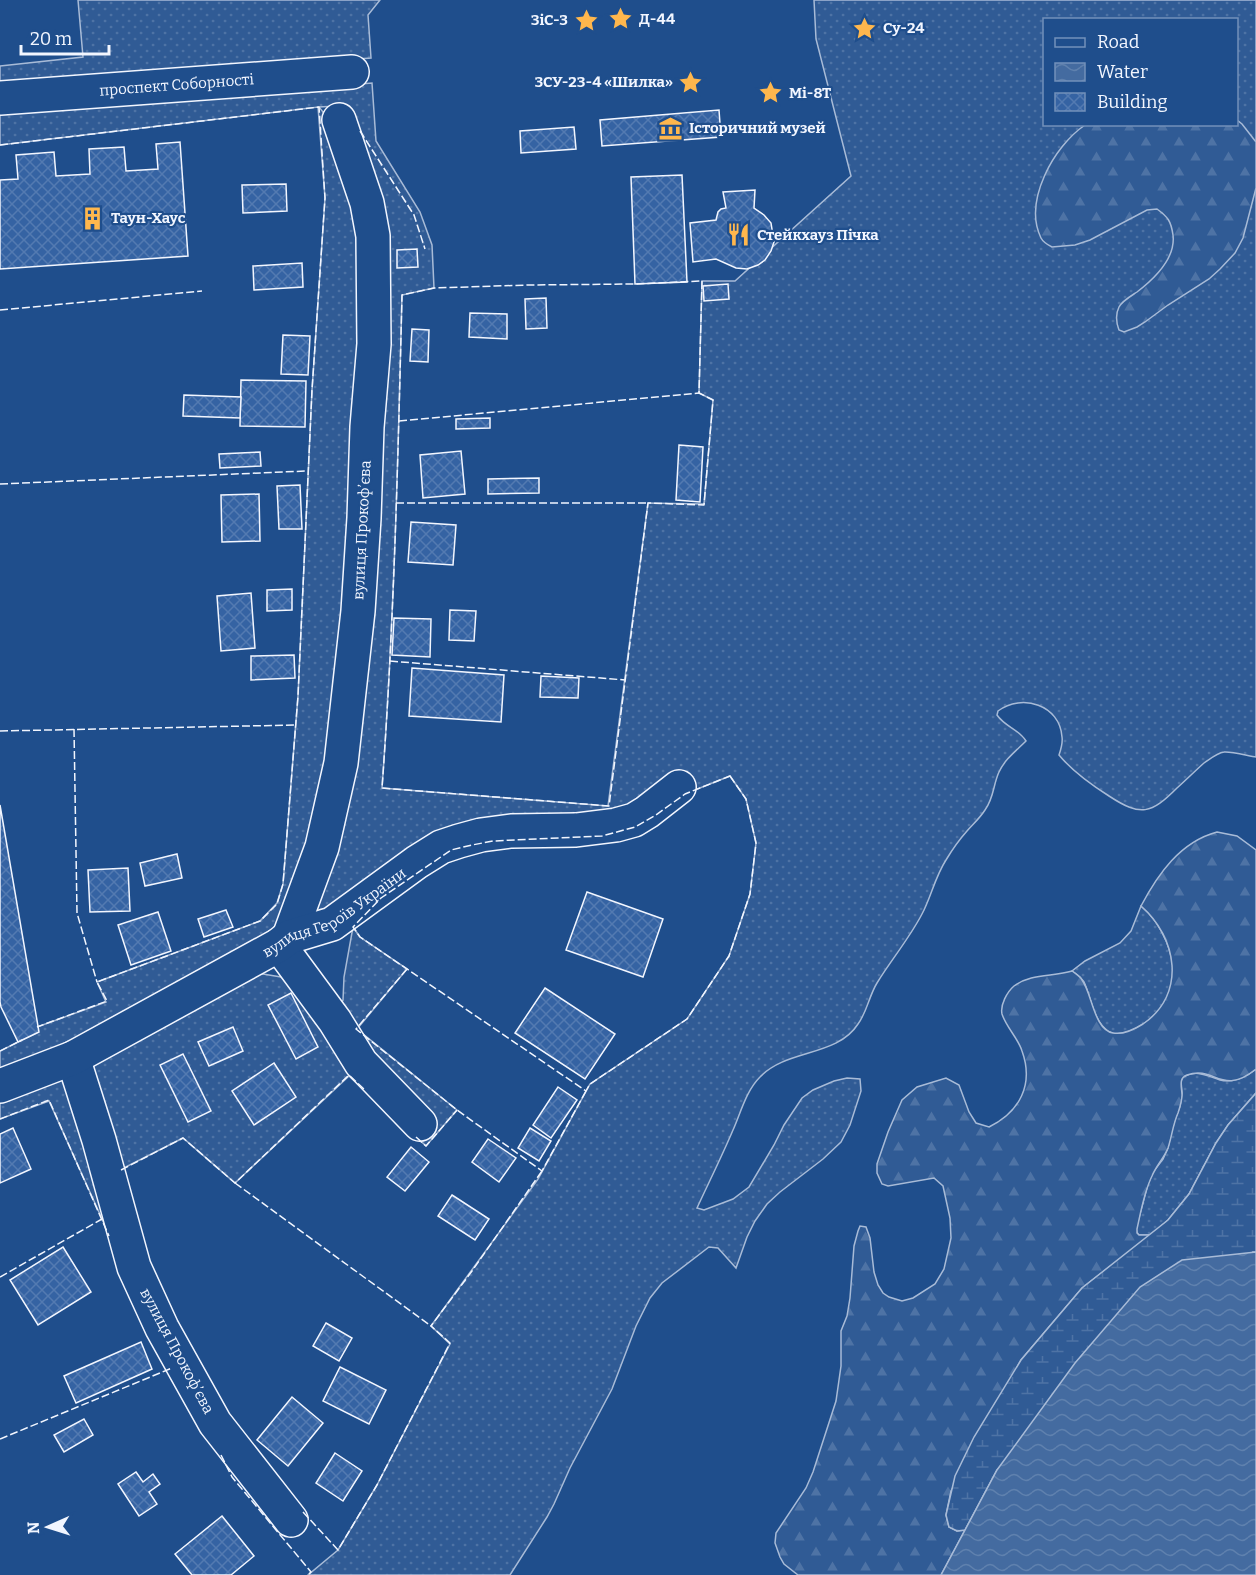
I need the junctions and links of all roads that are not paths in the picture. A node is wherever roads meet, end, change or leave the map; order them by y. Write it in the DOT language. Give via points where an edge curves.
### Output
graph roads {
  1 [pos="352,72"];
  2 [pos="0,98"];
  3 [pos="339,120"];
  4 [pos="680,786"];
  5 [pos="284,941"];
  6 [pos="73,1058"];
  7 [pos="0,1086"];
  8 [pos="420,1124"];
  9 [pos="291,1520"];
  1 -- 2 [label="street, проспект Соборності"];
  3 -- 5 [label="street, вулиця Прокофʼєва" via="367,203 373,236 374,344 358,611 341,763 322,847"];
  4 -- 5 [label="street, вулиця Героїв України" via="634,820 616,825 511,831 481,835 441,848 332,924"];
  5 -- 6 [label="street, вулиця Героїв України"];
  5 -- 8 [label="street" via="361,1063"];
  6 -- 7 [label="street, вулиця Героїв України"];
  6 -- 9 [label="street, вулиця Прокофʼєва" via="134,1267 162,1328 215,1423"];
}
